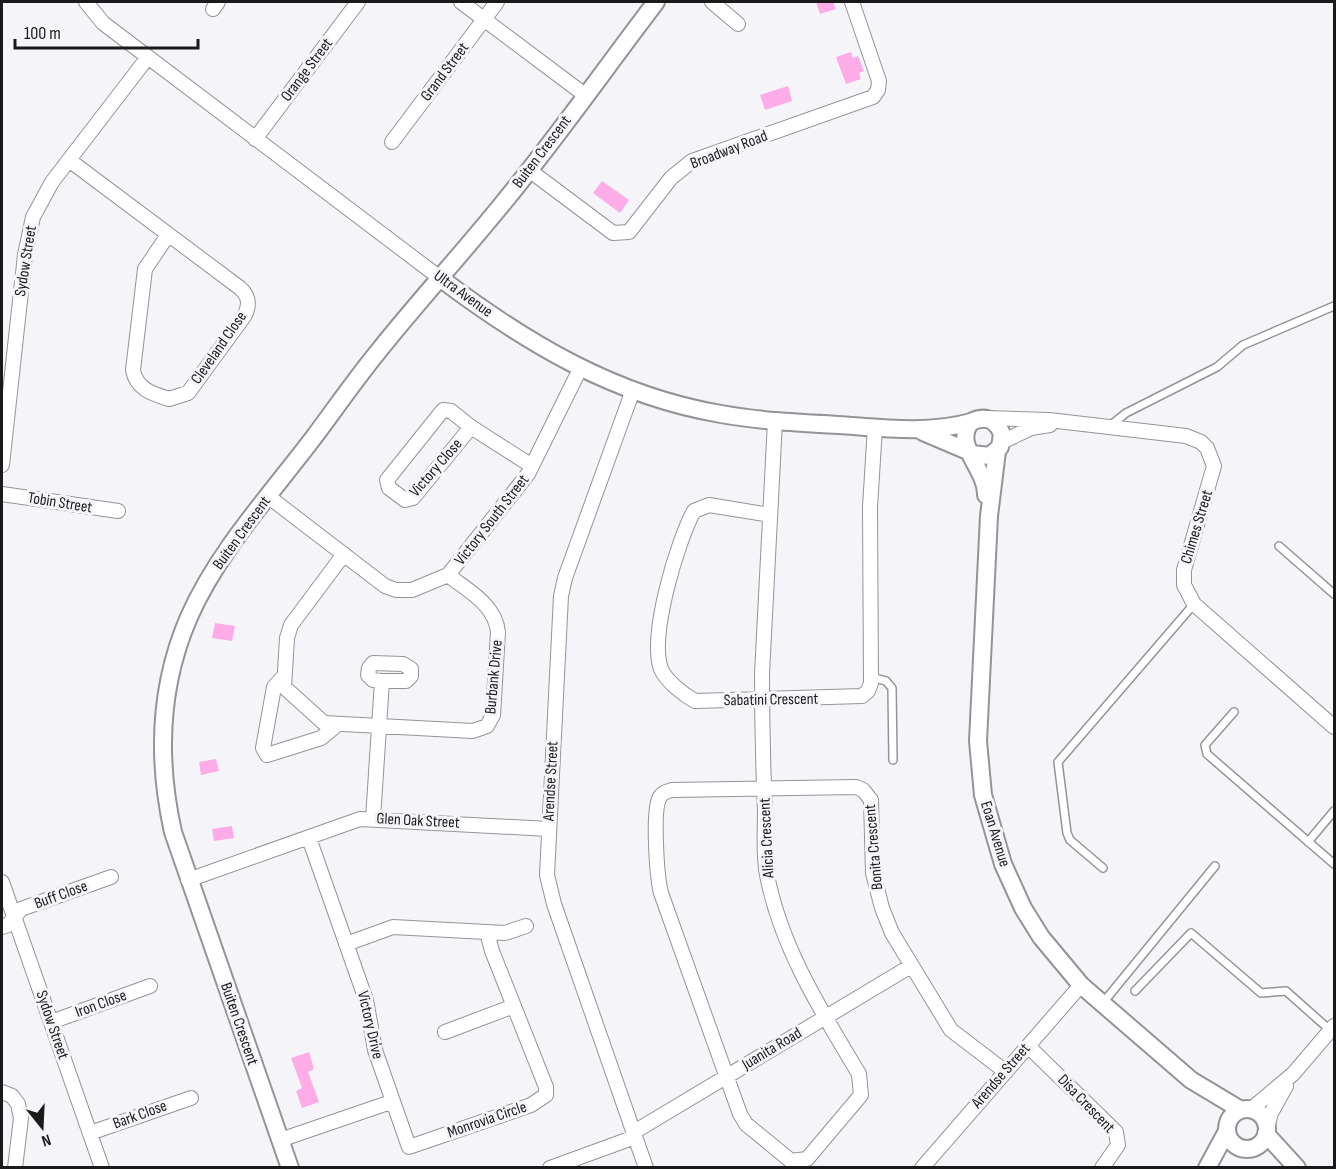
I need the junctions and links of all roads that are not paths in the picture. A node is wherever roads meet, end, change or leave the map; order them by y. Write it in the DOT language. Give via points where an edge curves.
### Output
graph roads {
  1 [pos="86,2"];
  2 [pos="358,2"];
  3 [pos="461,2"];
  4 [pos="498,2"];
  5 [pos="656,2"];
  6 [pos="712,2"];
  7 [pos="852,2"];
  8 [pos="484,19"];
  9 [pos="738,24"];
  10 [pos="148,57"];
  11 [pos="585,95"];
  12 [pos="255,139"];
  13 [pos="392,142"];
  14 [pos="69,160"];
  15 [pos="528,170"];
  16 [pos="168,235"];
  17 [pos="441,278"];
  18 [pos="1335,306"];
  19 [pos="580,369"];
  20 [pos="633,390"];
  21 [pos="978,420"];
  22 [pos="775,421"];
  23 [pos="1061,423"];
  24 [pos="1110,426"];
  25 [pos="471,427"];
  26 [pos="875,427"];
  27 [pos="911,429"];
  28 [pos="999,446"];
  29 [pos="971,453"];
  30 [pos="2,465"];
  31 [pos="532,466"];
  32 [pos="2,494"];
  33 [pos="268,497"];
  34 [pos="118,511"];
  35 [pos="770,515"];
  36 [pos="989,516"];
  37 [pos="1279,546"];
  38 [pos="344,554"];
  39 [pos="448,575"];
  40 [pos="1335,594"];
  41 [pos="1194,604"];
  42 [pos="871,677"];
  43 [pos="282,678"];
  44 [pos="382,681"];
  45 [pos="762,700"];
  46 [pos="1234,712"];
  47 [pos="338,724"];
  48 [pos="379,726"];
  49 [pos="1335,727"];
  50 [pos="892,760"];
  51 [pos="764,789"];
  52 [pos="1335,811"];
  53 [pos="373,819"];
  54 [pos="549,829"];
  55 [pos="309,838"];
  56 [pos="1308,842"];
  57 [pos="1335,864"];
  58 [pos="1215,866"];
  59 [pos="1103,868"];
  60 [pos="111,877"];
  61 [pos="188,880"];
  62 [pos="2,882"];
  63 [pos="14,917"];
  64 [pos="526,926"];
  65 [pos="2,927"];
  66 [pos="487,932"];
  67 [pos="346,944"];
  68 [pos="911,966"];
  69 [pos="1081,985"];
  70 [pos="150,986"];
  71 [pos="1136,991"];
  72 [pos="1102,1004"];
  73 [pos="514,1006"];
  74 [pos="825,1017"];
  75 [pos="51,1022"];
  76 [pos="1333,1028"];
  77 [pos="445,1032"];
  78 [pos="1028,1046"];
  79 [pos="1006,1072"];
  80 [pos="1293,1074"];
  81 [pos="727,1076"];
  82 [pos="1191,1080"];
  83 [pos="2,1092"];
  84 [pos="191,1098"];
  85 [pos="391,1102"];
  86 [pos="1245,1110"];
  87 [pos="1227,1128"];
  88 [pos="1266,1131"];
  89 [pos="90,1133"];
  90 [pos="634,1135"];
  91 [pos="280,1140"];
  92 [pos="1246,1149"];
  93 [pos="15,1167"];
  94 [pos="102,1167"];
  95 [pos="290,1167"];
  96 [pos="550,1167"];
  97 [pos="646,1167"];
  98 [pos="922,1167"];
  99 [pos="1102,1167"];
  100 [pos="1207,1167"];
  101 [pos="1216,1167"];
  102 [pos="1285,1167"];
  103 [pos="1297,1167"];
  1 -- 10 [label="street, Ultra Avenue" via="103,22"];
  2 -- 12 [label="street, Orange Street"];
  3 -- 8 [label="street"];
  4 -- 8 [label="street, Grand Street"];
  5 -- 11 [label="street, Buiten Crescent"];
  6 -- 9 [label="street"];
  7 -- 15 [label="street, Broadway Road" via="879,81 873,97 692,161 671,178 626,233 613,233"];
  8 -- 11 [label="street"];
  8 -- 13 [label="street, Grand Street"];
  10 -- 12 [label="street, Ultra Avenue"];
  10 -- 14 [label="street, Sydow Street"];
  11 -- 15 [label="street, Buiten Crescent"];
  12 -- 17 [label="street, Ultra Avenue"];
  14 -- 16 [label="street, Cleveland Close"];
  14 -- 30 [label="street, Sydow Street" via="38,205 29,231"];
  15 -- 17 [label="street, Buiten Crescent"];
  16 -- 16 [label="street, Cleveland Close" via="240,288 248,305 245,315 188,393 169,399 145,390 132,370 145,268"];
  17 -- 19 [label="street, Ultra Avenue" via="504,324"];
  17 -- 33 [label="street, Buiten Crescent" via="377,352"];
  18 -- 24 [label="lane" via="1243,345 1217,367 1126,413"];
  19 -- 20 [label="street, Ultra Avenue"];
  19 -- 31 [label="street, Victory South Street"];
  20 -- 22 [label="street, Ultra Avenue" via="702,411"];
  20 -- 54 [label="street, Arendse Street" via="561,596"];
  21 -- 23 [label="street, Chimes Street" via="1031,418"];
  21 -- 27 [label="street, Ultra Avenue" via="952,427"];
  21 -- 28 [label="street" via="999,426"];
  21 -- 29 [label="street" via="963,437"];
  22 -- 26 [label="street, Ultra Avenue"];
  22 -- 35 [label="street, Alicia Crescent"];
  23 -- 24 [label="street, Chimes Street"];
  23 -- 28 [label="street, Chimes Street" via="1031,428"];
  24 -- 41 [label="street, Chimes Street" via="1186,436 1201,442 1212,457 1212,477 1184,570 1184,585"];
  25 -- 25 [label="street, Victory Close" via="411,500 403,499 387,486 388,478 443,410 451,411"];
  25 -- 31 [label="street, Victory Close"];
  26 -- 27 [label="street, Ultra Avenue"];
  26 -- 42 [label="street" via="870,507"];
  27 -- 29 [label="street, Ultra Avenue" via="933,434"];
  28 -- 29 [label="street" via="981,457"];
  28 -- 36 [label="street, Eoan Avenue"];
  29 -- 36 [label="street, Eoan Avenue" via="987,487"];
  31 -- 39 [label="street, Victory South Street"];
  32 -- 34 [label="street, Tobin Street"];
  33 -- 38 [label="street, Victory South Street"];
  33 -- 61 [label="street, Buiten Crescent" via="203,589 188,618 164,705 161,750 166,803"];
  35 -- 45 [label="street, Alicia Crescent"];
  35 -- 45 [label="street, Sabatini Crescent" via="709,506 694,511 666,591 661,621 661,669 692,700"];
  36 -- 69 [label="street, Eoan Avenue" via="978,710 983,795 1012,887 1041,937"];
  37 -- 40 [label="lane"];
  38 -- 39 [label="street, Victory South Street" via="396,590 412,590"];
  38 -- 43 [label="street" via="289,629"];
  39 -- 48 [label="street, Burbank Drive" via="487,606 495,618 498,632 492,719 483,729 474,731"];
  41 -- 49 [label="street, Chimes Street"];
  41 -- 59 [label="lane" via="1058,762 1067,833"];
  42 -- 45 [label="street, Sabatini Crescent" via="868,691 858,698"];
  42 -- 50 [label="lane" via="886,681 892,688"];
  43 -- 47 [label="street, Burbank Drive" via="287,692 317,720"];
  43 -- 47 [label="street" via="274,687 263,748 267,754 321,738"];
  44 -- 48 [label="street"];
  45 -- 51 [label="street, Alicia Crescent"];
  46 -- 56 [label="lane" via="1205,745 1207,754"];
  47 -- 48 [label="street, Burbank Drive"];
  48 -- 53 [label="street"];
  51 -- 68 [label="street, Bonita Crescent" via="856,787 867,794 871,800 876,891 892,933"];
  51 -- 74 [label="street, Alicia Crescent" via="766,873 808,988"];
  51 -- 81 [label="street, Bonita Crescent" via="672,790 657,803 656,876"];
  52 -- 56 [label="lane"];
  53 -- 54 [label="street, Glen Oak Street"];
  53 -- 55 [label="street, Glen Oak Street" via="360,819"];
  54 -- 90 [label="street, Arendse Street" via="547,875 554,904"];
  55 -- 61 [label="street, Glen Oak Street"];
  55 -- 67 [label="street, Victory Drive"];
  56 -- 57 [label="lane"];
  58 -- 72 [label="lane"];
  60 -- 63 [label="street, Buff Close" via="21,909"];
  61 -- 91 [label="street, Buiten Crescent"];
  62 -- 63 [label="street, Sydow Street"];
  63 -- 65 [label="street, Buff Close"];
  63 -- 75 [label="street, Sydow Street"];
  64 -- 66 [label="street" via="505,933"];
  66 -- 67 [label="street" via="393,927"];
  66 -- 73 [label="street, Monrovia Circle"];
  67 -- 85 [label="street, Victory Drive" via="366,1000 375,1050"];
  68 -- 74 [label="street, Juanita Road"];
  68 -- 79 [label="street, Bonita Crescent" via="951,1030"];
  69 -- 72 [label="street, Eoan Avenue"];
  69 -- 78 [label="street, Arendse Street"];
  70 -- 75 [label="street, Iron Close"];
  71 -- 76 [label="lane" via="1191,933 1258,990 1286,991"];
  72 -- 82 [label="street, Eoan Avenue"];
  73 -- 77 [label="street"];
  73 -- 85 [label="street, Monrovia Circle" via="546,1087 541,1100 409,1147"];
  74 -- 81 [label="street, Juanita Road"];
  74 -- 81 [label="street, Alicia Crescent" via="859,1074 862,1089 807,1159 791,1161 746,1124"];
  75 -- 89 [label="street, Sydow Street"];
  76 -- 80 [label="street"];
  78 -- 79 [label="street, Arendse Street"];
  78 -- 99 [label="street, Disa Crescent" via="1116,1132 1118,1145"];
  79 -- 98 [label="street, Arendse Street"];
  80 -- 86 [label="street"];
  80 -- 88 [label="street" via="1271,1113"];
  81 -- 90 [label="street, Juanita Road"];
  82 -- 86 [label="street, Eoan Avenue"];
  82 -- 87 [label="street, Eoan Avenue"];
  83 -- 93 [label="street" via="12,1096 20,1111"];
  84 -- 89 [label="street, Bark Close"];
  85 -- 91 [label="street"];
  86 -- 87 [label="street" via="1232,1116"];
  86 -- 88 [label="street" via="1259,1114"];
  87 -- 92 [label="street" via="1232,1143"];
  87 -- 100 [label="street"];
  88 -- 92 [label="street" via="1260,1144"];
  88 -- 103 [label="street"];
  89 -- 94 [label="street, Sydow Street"];
  90 -- 96 [label="street, Juanita Road"];
  90 -- 97 [label="street, Arendse Street"];
  91 -- 95 [label="street, Buiten Crescent"];
  92 -- 101 [label="street"];
  92 -- 102 [label="street" via="1270,1156"];
}
